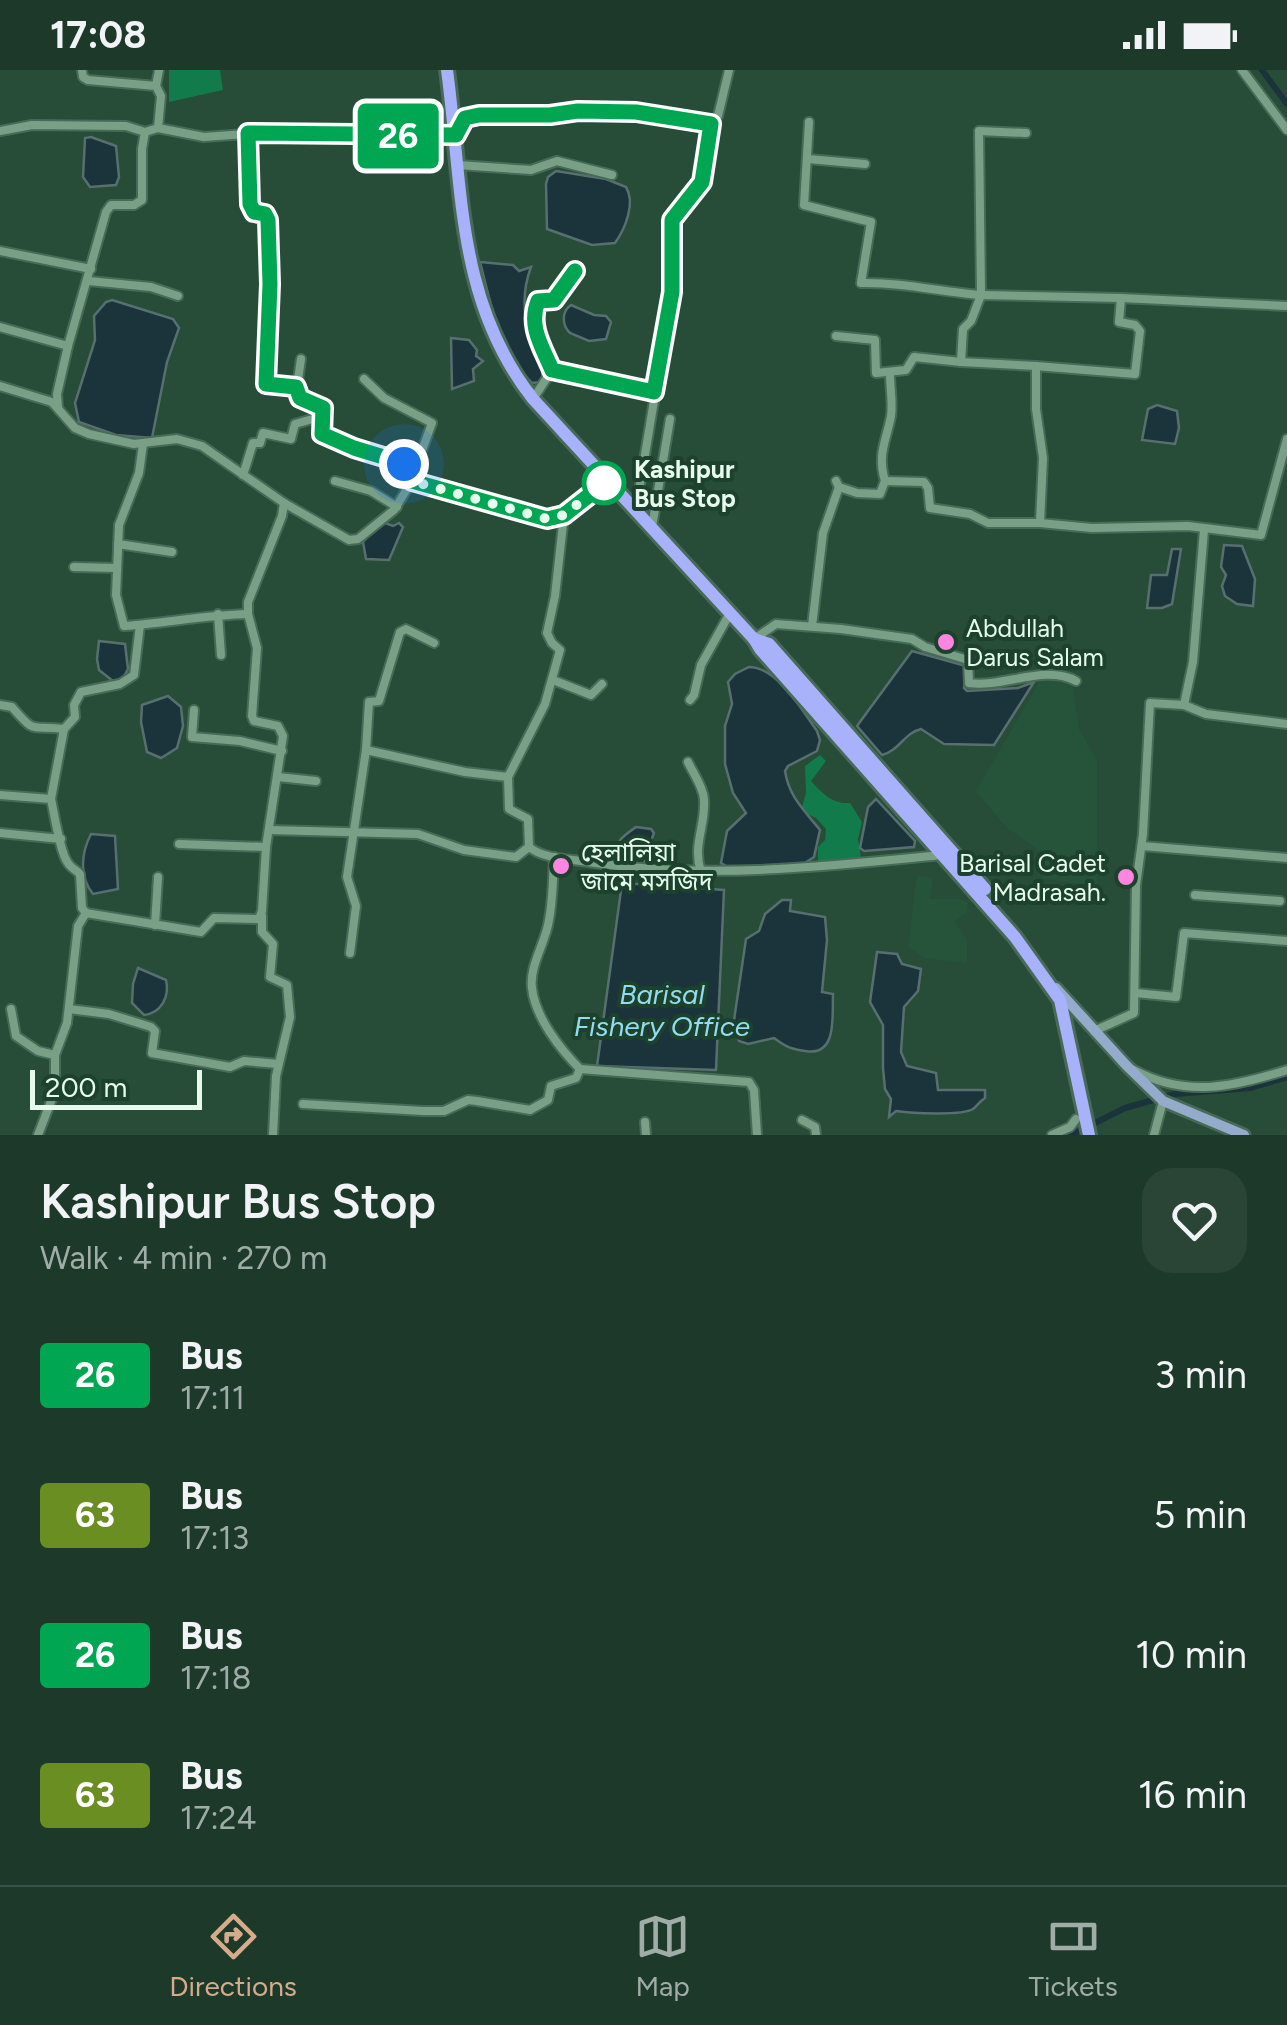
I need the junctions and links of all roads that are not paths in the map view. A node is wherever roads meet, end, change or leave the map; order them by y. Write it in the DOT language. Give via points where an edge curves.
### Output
graph roads {
  1 [pos="82,70"];
  2 [pos="159,70"];
  3 [pos="447,70"];
  4 [pos="729,70"];
  5 [pos="1242,70"];
  6 [pos="156,86"];
  7 [pos="809,122"];
  8 [pos="711,124"];
  9 [pos="158,128"];
  10 [pos="1287,130"];
  11 [pos="0,132"];
  12 [pos="145,132"];
  13 [pos="1026,132"];
  14 [pos="248,133"];
  15 [pos="456,135"];
  16 [pos="808,159"];
  17 [pos="865,164"];
  18 [pos="458,165"];
  19 [pos="612,175"];
  20 [pos="0,254"];
  21 [pos="91,269"];
  22 [pos="575,271"];
  23 [pos="89,281"];
  24 [pos="982,295"];
  25 [pos="178,296"];
  26 [pos="1121,298"];
  27 [pos="1287,306"];
  28 [pos="0,328"];
  29 [pos="836,336"];
  30 [pos="68,346"];
  31 [pos="300,359"];
  32 [pos="961,362"];
  33 [pos="1036,366"];
  34 [pos="552,370"];
  35 [pos="890,374"];
  36 [pos="364,379"];
  37 [pos="0,386"];
  38 [pos="296,387"];
  39 [pos="654,392"];
  40 [pos="536,395"];
  41 [pos="58,408"];
  42 [pos="323,416"];
  43 [pos="670,419"];
  44 [pos="1287,439"];
  45 [pos="144,444"];
  46 [pos="413,466"];
  47 [pos="243,475"];
  48 [pos="610,479"];
  49 [pos="335,481"];
  50 [pos="412,481"];
  51 [pos="884,481"];
  52 [pos="284,503"];
  53 [pos="396,507"];
  54 [pos="636,509"];
  55 [pos="564,515"];
  56 [pos="1040,523"];
  57 [pos="652,526"];
  58 [pos="1204,530"];
  59 [pos="118,544"];
  60 [pos="172,552"];
  61 [pos="74,567"];
  62 [pos="116,568"];
  63 [pos="730,613"];
  64 [pos="218,614"];
  65 [pos="248,614"];
  66 [pos="140,625"];
  67 [pos="812,626"];
  68 [pos="754,638"];
  69 [pos="434,643"];
  70 [pos="221,655"];
  71 [pos="553,680"];
  72 [pos="1076,681"];
  73 [pos="602,684"];
  74 [pos="690,700"];
  75 [pos="0,705"];
  76 [pos="1184,705"];
  77 [pos="194,710"];
  78 [pos="1287,724"];
  79 [pos="64,729"];
  80 [pos="282,750"];
  81 [pos="366,750"];
  82 [pos="688,762"];
  83 [pos="278,777"];
  84 [pos="508,777"];
  85 [pos="316,781"];
  86 [pos="0,795"];
  87 [pos="50,799"];
  88 [pos="270,830"];
  89 [pos="355,832"];
  90 [pos="0,833"];
  91 [pos="61,839"];
  92 [pos="179,844"];
  93 [pos="1142,846"];
  94 [pos="266,847"];
  95 [pos="529,848"];
  96 [pos="942,855"];
  97 [pos="554,857"];
  98 [pos="1287,858"];
  99 [pos="701,872"];
  100 [pos="158,878"];
  101 [pos="1195,895"];
  102 [pos="1283,901"];
  103 [pos="86,914"];
  104 [pos="262,916"];
  105 [pos="155,925"];
  106 [pos="1287,941"];
  107 [pos="350,953"];
  108 [pos="1050,981"];
  109 [pos="1136,992"];
  110 [pos="69,1009"];
  111 [pos="11,1010"];
  112 [pos="1094,1031"];
  113 [pos="55,1055"];
  114 [pos="278,1064"];
  115 [pos="1126,1065"];
  116 [pos="580,1068"];
  117 [pos="1287,1070"];
  118 [pos="1160,1098"];
  119 [pos="302,1104"];
  120 [pos="1080,1118"];
  121 [pos="802,1120"];
  122 [pos="645,1122"];
  123 [pos="38,1135"];
  124 [pos="273,1135"];
  125 [pos="646,1135"];
  126 [pos="757,1135"];
  127 [pos="816,1135"];
  128 [pos="1052,1135"];
  129 [pos="1081,1135"];
  130 [pos="1089,1135"];
  131 [pos="1154,1135"];
  132 [pos="1244,1135"];
  1 -- 6 [label="street" via="83,78 94,81"];
  2 -- 6 [label="street"];
  3 -- 15 [label="highway"];
  4 -- 8 [label="street"];
  5 -- 10 [label="street"];
  6 -- 9 [label="street"];
  7 -- 16 [label="street"];
  8 -- 15 [label="street" via="636,112 479,115 465,118"];
  8 -- 39 [label="street" via="702,182 672,220 672,292"];
  9 -- 12 [label="street"];
  9 -- 14 [label="street" via="204,137"];
  11 -- 12 [label="street" via="32,124"];
  12 -- 21 [label="street" via="142,200 108,208"];
  13 -- 24 [label="street" via="979,131"];
  14 -- 15 [label="street"];
  14 -- 38 [label="street" via="250,204 268,220 266,384"];
  15 -- 18 [label="highway"];
  16 -- 17 [label="street"];
  16 -- 24 [label="street" via="804,205 871,222 862,283"];
  18 -- 19 [label="street" via="531,170 558,162"];
  18 -- 40 [label="highway" via="475,289 504,356"];
  20 -- 21 [label="street"];
  21 -- 23 [label="street"];
  22 -- 34 [label="street" via="554,300 538,301 534,312"];
  23 -- 25 [label="street"];
  23 -- 30 [label="street"];
  24 -- 26 [label="street"];
  24 -- 32 [label="street" via="963,329"];
  26 -- 27 [label="street"];
  26 -- 33 [label="street" via="1119,322 1140,331 1135,374"];
  28 -- 30 [label="street"];
  29 -- 35 [label="street" via="875,340 874,372"];
  30 -- 41 [label="street"];
  31 -- 38 [label="street"];
  32 -- 33 [label="street"];
  32 -- 35 [label="street" via="913,357 906,370"];
  33 -- 56 [label="street"];
  34 -- 39 [label="street"];
  34 -- 40 [label="street"];
  35 -- 51 [label="street" via="892,410 880,458"];
  36 -- 46 [label="street" via="384,398 432,423"];
  37 -- 41 [label="street" via="38,395"];
  38 -- 42 [label="street" via="300,398 323,408"];
  39 -- 54 [label="street"];
  40 -- 48 [label="highway"];
  41 -- 45 [label="street" via="80,431"];
  42 -- 46 [label="street" via="322,434"];
  42 -- 47 [label="street" via="295,424 291,439 263,433"];
  43 -- 57 [label="street"];
  44 -- 56 [label="street" via="1261,535 1188,526"];
  45 -- 47 [label="street" via="193,442"];
  45 -- 59 [label="street"];
  46 -- 50 [label="street"];
  47 -- 52 [label="street"];
  48 -- 54 [label="highway"];
  48 -- 55 [label="street"];
  49 -- 53 [label="street"];
  50 -- 53 [label="street"];
  50 -- 55 [label="street" via="540,518"];
  51 -- 56 [label="street" via="924,482 930,508 988,523"];
  51 -- 67 [label="street" via="878,496 837,484"];
  52 -- 53 [label="street" via="353,540"];
  52 -- 65 [label="street"];
  54 -- 57 [label="highway"];
  55 -- 71 [label="street" via="547,633 560,650"];
  57 -- 63 [label="highway"];
  58 -- 76 [label="street"];
  59 -- 60 [label="street"];
  59 -- 62 [label="street"];
  61 -- 62 [label="street"];
  62 -- 66 [label="street" via="119,615 124,626"];
  63 -- 68 [label="highway"];
  63 -- 74 [label="street"];
  64 -- 65 [label="street"];
  64 -- 66 [label="street"];
  64 -- 70 [label="street"];
  65 -- 80 [label="street" via="257,648 252,716 278,726"];
  66 -- 79 [label="street" via="134,675 81,692"];
  67 -- 68 [label="street" via="776,624"];
  67 -- 72 [label="street" via="912,639 968,660 969,682 975,684 1049,675"];
  68 -- 96 [label="highway"];
  68 -- 108 [label="highway" via="769,644 948,846 1039,956"];
  69 -- 81 [label="street" via="400,632 378,701 370,702"];
  71 -- 73 [label="street" via="591,695"];
  71 -- 84 [label="street"];
  75 -- 79 [label="street" via="12,707 26,726"];
  76 -- 78 [label="street"];
  76 -- 93 [label="street" via="1150,703"];
  77 -- 80 [label="street" via="192,736"];
  79 -- 87 [label="street"];
  80 -- 83 [label="street"];
  81 -- 84 [label="street"];
  81 -- 89 [label="street"];
  82 -- 99 [label="street" via="704,800 696,847"];
  83 -- 85 [label="street"];
  83 -- 88 [label="street"];
  84 -- 95 [label="street" via="507,805 528,819"];
  86 -- 87 [label="street"];
  87 -- 91 [label="street"];
  88 -- 89 [label="street"];
  88 -- 94 [label="street"];
  89 -- 95 [label="street" via="418,834 464,850 516,857"];
  89 -- 107 [label="street" via="347,877 356,906"];
  90 -- 91 [label="street"];
  91 -- 103 [label="street" via="66,862 80,874"];
  92 -- 94 [label="street"];
  93 -- 98 [label="street"];
  93 -- 109 [label="street"];
  94 -- 104 [label="street"];
  95 -- 97 [label="street"];
  96 -- 99 [label="street"];
  96 -- 108 [label="highway"];
  97 -- 99 [label="street"];
  97 -- 116 [label="street" via="549,921 532,989 563,1053"];
  100 -- 105 [label="street"];
  101 -- 102 [label="street"];
  103 -- 105 [label="street"];
  103 -- 110 [label="street" via="78,926"];
  104 -- 105 [label="street" via="214,918 201,932"];
  104 -- 114 [label="street" via="262,932 273,944 270,977 287,984 288,1030"];
  106 -- 109 [label="street" via="1184,932 1176,997"];
  108 -- 112 [label="main road"];
  108 -- 120 [label="highway"];
  109 -- 112 [label="street" via="1132,1016"];
  110 -- 113 [label="street"];
  110 -- 114 [label="street" via="151,1028 152,1053 230,1067 244,1061"];
  111 -- 113 [label="street" via="16,1036"];
  112 -- 115 [label="main road"];
  113 -- 123 [label="street" via="55,1091"];
  114 -- 124 [label="street"];
  115 -- 117 [label="street" via="1176,1088 1250,1082"];
  115 -- 118 [label="main road"];
  116 -- 119 [label="street" via="576,1078 551,1086 536,1110 477,1100 444,1111"];
  116 -- 126 [label="street" via="749,1082"];
  118 -- 131 [label="street"];
  118 -- 132 [label="main road"];
  120 -- 128 [label="street"];
  120 -- 129 [label="highway"];
  120 -- 130 [label="highway"];
  121 -- 127 [label="street"];
  122 -- 125 [label="street"];
}
